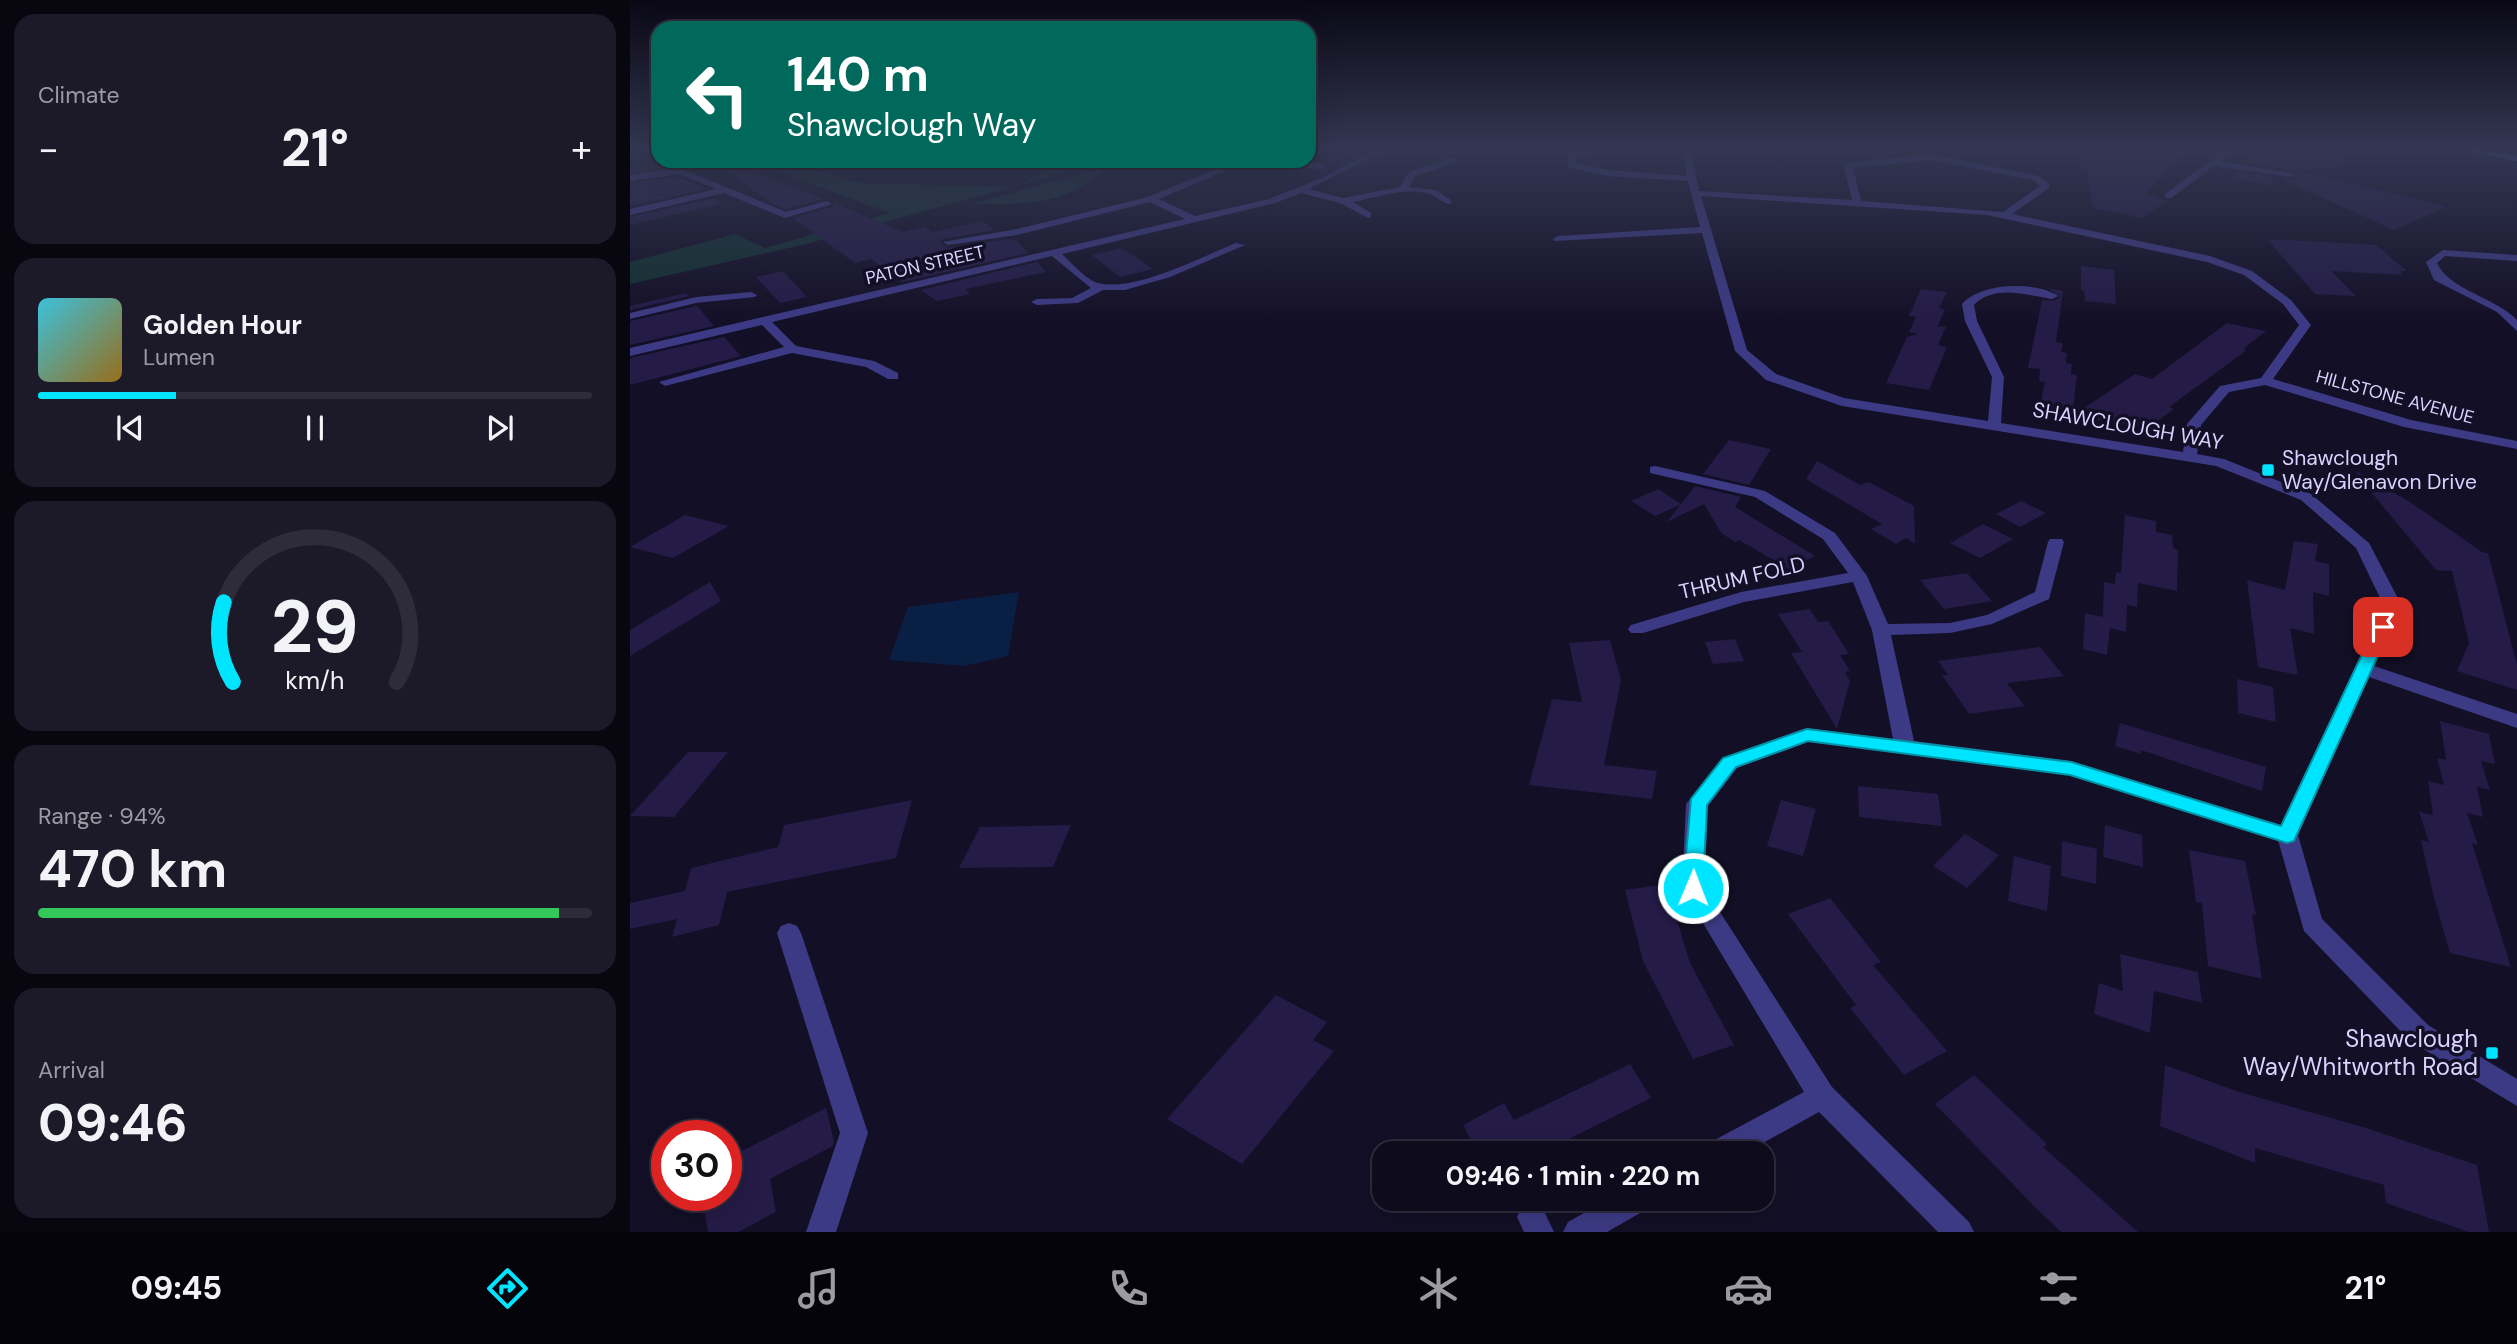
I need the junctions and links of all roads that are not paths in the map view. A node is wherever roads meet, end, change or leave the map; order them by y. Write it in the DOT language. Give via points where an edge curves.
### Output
graph roads {
  1 [pos="654,206"];
  2 [pos="764,206"];
  3 [pos="817,206"];
  4 [pos="1121,206"];
  5 [pos="1167,206"];
  6 [pos="1250,206"];
  7 [pos="1358,206"];
  8 [pos="1700,206"];
  9 [pos="1897,206"];
  10 [pos="2017,206"];
  11 [pos="630,212"];
  12 [pos="1368,215"];
  13 [pos="2004,216"];
  14 [pos="1196,220"];
  15 [pos="1706,230"];
  16 [pos="1558,239"];
  17 [pos="948,242"];
  18 [pos="1240,244"];
  19 [pos="1222,252"];
  20 [pos="1055,253"];
  21 [pos="1239,257"];
  22 [pos="2517,258"];
  23 [pos="1102,286"];
  24 [pos="751,295"];
  25 [pos="2052,296"];
  26 [pos="1037,302"];
  27 [pos="630,316"];
  28 [pos="764,320"];
  29 [pos="2517,327"];
  30 [pos="792,349"];
  31 [pos="630,352"];
  32 [pos="893,376"];
  33 [pos="2265,381"];
  34 [pos="665,382"];
  35 [pos="1994,426"];
  36 [pos="2516,446"];
  37 [pos="2190,457"];
  38 [pos="1655,470"];
  39 [pos="2056,542"];
  40 [pos="1859,576"];
  41 [pos="1637,629"];
  42 [pos="1881,630"];
  43 [pos="2364,669"];
  44 [pos="2517,721"];
  45 [pos="1905,747"];
  46 [pos="2287,835"];
  47 [pos="789,933"];
  48 [pos="2517,1094"];
  49 [pos="1822,1096"];
  50 [pos="1741,1141"];
  51 [pos="1616,1211"];
  52 [pos="821,1232"];
  53 [pos="1578,1232"];
  54 [pos="1959,1232"];
  1 -- 11 [label="street"];
  2 -- 3 [label="street" via="785,215"];
  4 -- 17 [label="street" via="1017,232"];
  5 -- 14 [label="street"];
  6 -- 14 [label="street, PATON STREET"];
  7 -- 12 [label="street"];
  8 -- 15 [label="street, SHAWCLOUGH WAY"];
  9 -- 13 [label="street"];
  10 -- 13 [label="street"];
  13 -- 33 [label="street" via="2210,258 2248,273 2287,302 2305,325"];
  14 -- 20 [label="street, PATON STREET"];
  15 -- 16 [label="street"];
  15 -- 35 [label="street, SHAWCLOUGH WAY" via="1741,351 1771,377 1842,402"];
  18 -- 19 [label="street"];
  19 -- 21 [label="street"];
  19 -- 23 [label="street" via="1150,279 1114,288"];
  20 -- 23 [label="street" via="1092,285"];
  20 -- 28 [label="street, PATON STREET"];
  22 -- 29 [label="street" via="2443,253 2431,262 2438,278 2501,310"];
  23 -- 26 [label="street" via="1074,300"];
  24 -- 27 [label="street" via="696,300"];
  25 -- 35 [label="street" via="2001,290 1973,298 1968,304 1971,321 1998,376"];
  28 -- 30 [label="street"];
  28 -- 31 [label="street, PATON STREET"];
  30 -- 32 [label="street" via="870,364"];
  30 -- 34 [label="street"];
  33 -- 36 [label="street, HILLSTONE AVENUE" via="2409,424"];
  33 -- 37 [label="street" via="2225,389 2194,424"];
  35 -- 37 [label="street, SHAWCLOUGH WAY"];
  37 -- 43 [label="street, SHAWCLOUGH WAY" via="2219,462 2306,497 2363,546 2393,606"];
  38 -- 40 [label="street" via="1760,494 1829,536"];
  39 -- 42 [label="street" via="2043,595 1992,619 1950,628"];
  40 -- 41 [label="street, THRUM FOLD" via="1741,597"];
  40 -- 42 [label="street"];
  42 -- 45 [label="street"];
  43 -- 44 [label="street"];
  43 -- 46 [label="street, SHAWCLOUGH WAY"];
  45 -- 46 [label="street" via="2071,768"];
  45 -- 49 [label="street" via="1807,735 1730,762 1697,804 1693,888"];
  46 -- 48 [label="street" via="2312,925 2419,1033"];
  47 -- 52 [label="street" via="854,1133"];
  49 -- 50 [label="street"];
  49 -- 54 [label="street"];
  51 -- 53 [label="street"];
}
